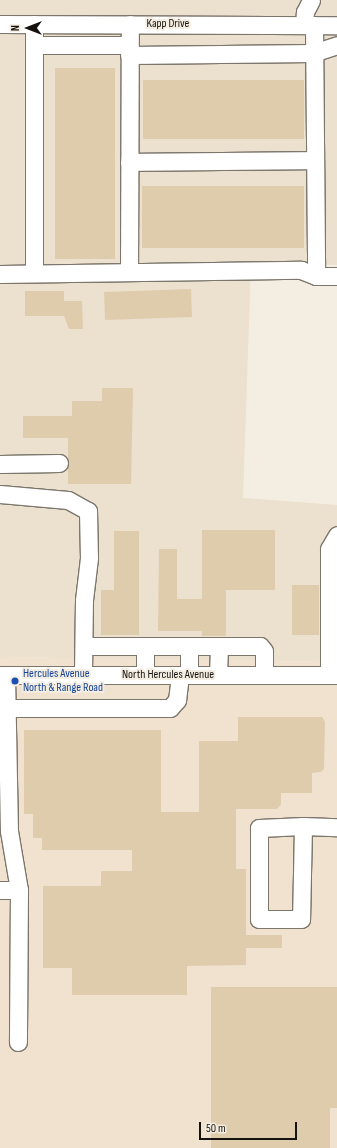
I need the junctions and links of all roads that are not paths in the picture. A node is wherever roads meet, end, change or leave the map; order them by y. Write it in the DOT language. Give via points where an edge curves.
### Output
graph roads {
  1 [pos="311,0"];
  2 [pos="0,24"];
  3 [pos="34,24"];
  4 [pos="130,24"];
  5 [pos="309,25"];
  6 [pos="337,25"];
  7 [pos="34,45"];
  8 [pos="337,45"];
  9 [pos="129,50"];
  10 [pos="314,53"];
  11 [pos="315,160"];
  12 [pos="129,162"];
  13 [pos="129,272"];
  14 [pos="34,273"];
  15 [pos="0,274"];
  16 [pos="316,276"];
  17 [pos="337,276"];
  18 [pos="59,463"];
  19 [pos="0,464"];
  20 [pos="0,494"];
  21 [pos="333,542"];
  22 [pos="333,638"];
  23 [pos="84,646"];
  24 [pos="145,646"];
  25 [pos="189,646"];
  26 [pos="219,646"];
  27 [pos="3,675"];
  28 [pos="83,675"];
  29 [pos="145,675"];
  30 [pos="185,675"];
  31 [pos="218,675"];
  32 [pos="264,675"];
  33 [pos="333,675"];
  34 [pos="6,708"];
  35 [pos="303,826"];
  36 [pos="337,827"];
  37 [pos="0,890"];
  38 [pos="19,890"];
  39 [pos="18,1042"];
  1 -- 5 [label="street" via="305,12"];
  2 -- 3 [label="street, Kapp Drive"];
  3 -- 4 [label="street, Kapp Drive"];
  3 -- 7 [label="street"];
  4 -- 5 [label="street, Kapp Drive"];
  4 -- 9 [label="street"];
  5 -- 6 [label="street, Kapp Drive"];
  5 -- 10 [label="street"];
  7 -- 9 [label="street"];
  7 -- 14 [label="street"];
  8 -- 10 [label="street"];
  9 -- 10 [label="street"];
  9 -- 12 [label="street"];
  10 -- 11 [label="street"];
  11 -- 12 [label="street"];
  11 -- 16 [label="street"];
  12 -- 13 [label="street"];
  13 -- 14 [label="street"];
  13 -- 16 [label="street" via="301,270"];
  14 -- 15 [label="street"];
  16 -- 17 [label="street"];
  18 -- 19 [label="street"];
  20 -- 23 [label="street" via="68,500 88,511 89,558 84,600"];
  21 -- 22 [label="street"];
  22 -- 33 [label="street"];
  23 -- 24 [label="street"];
  23 -- 28 [label="street"];
  24 -- 25 [label="street"];
  24 -- 29 [label="street"];
  25 -- 26 [label="street"];
  25 -- 30 [label="street"];
  26 -- 31 [label="street"];
  26 -- 32 [label="street" via="260,646 264,651"];
  27 -- 28 [label="street, North Hercules Avenue"];
  27 -- 34 [label="street"];
  28 -- 29 [label="street, North Hercules Avenue"];
  29 -- 30 [label="street, North Hercules Avenue"];
  30 -- 31 [label="street, North Hercules Avenue"];
  30 -- 34 [label="street" via="176,700 170,708"];
  31 -- 32 [label="street, North Hercules Avenue"];
  32 -- 33 [label="street, North Hercules Avenue"];
  34 -- 38 [label="street" via="10,831"];
  35 -- 35 [label="street" via="259,828 259,919 301,919"];
  35 -- 36 [label="street"];
  37 -- 38 [label="street"];
  38 -- 39 [label="street"];
}
